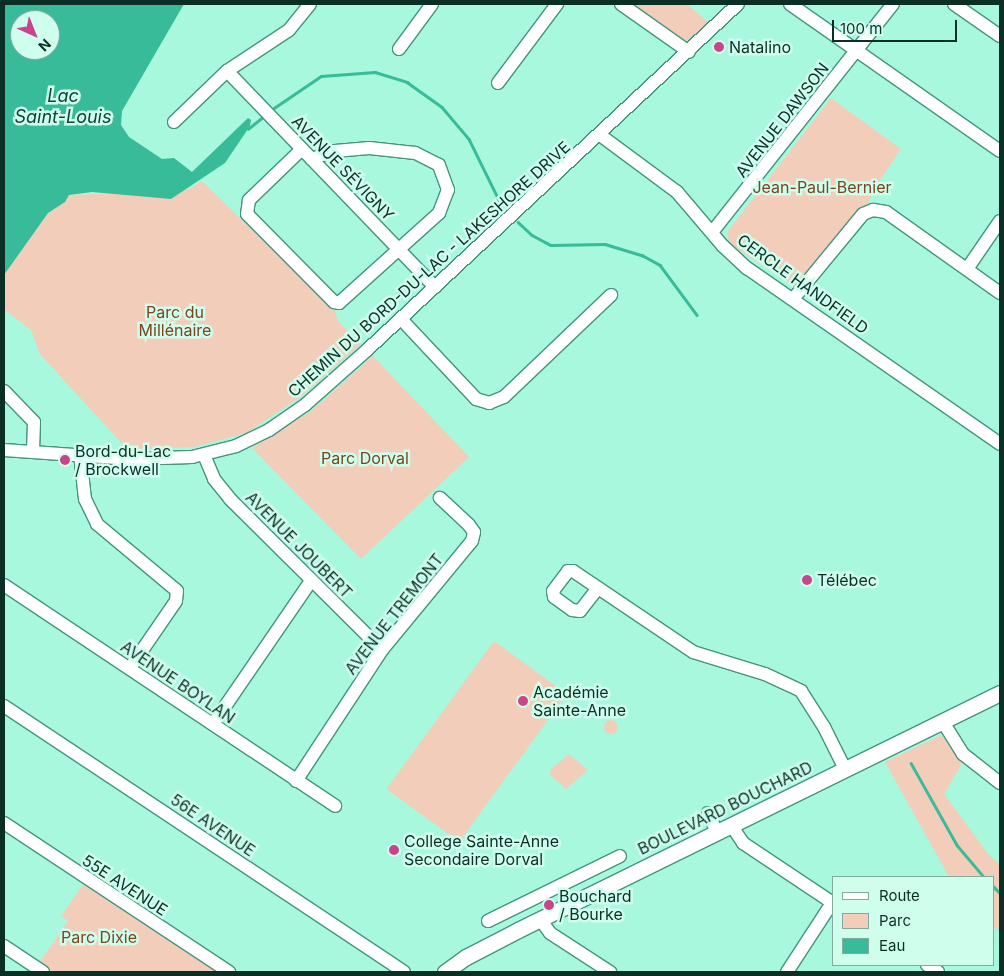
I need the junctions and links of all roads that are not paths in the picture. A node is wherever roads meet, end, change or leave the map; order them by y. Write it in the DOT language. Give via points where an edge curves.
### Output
graph roads {
  1 [pos="310,4"];
  2 [pos="432,4"];
  3 [pos="557,4"];
  4 [pos="621,4"];
  5 [pos="738,4"];
  6 [pos="790,4"];
  7 [pos="893,4"];
  8 [pos="954,4"];
  9 [pos="1000,36"];
  10 [pos="399,49"];
  11 [pos="857,50"];
  12 [pos="688,52"];
  13 [pos="228,71"];
  14 [pos="498,83"];
  15 [pos="174,122"];
  16 [pos="600,135"];
  17 [pos="302,148"];
  18 [pos="1000,151"];
  19 [pos="312,159"];
  20 [pos="1000,221"];
  21 [pos="713,231"];
  22 [pos="399,250"];
  23 [pos="967,269"];
  24 [pos="435,287"];
  25 [pos="1000,293"];
  26 [pos="611,295"];
  27 [pos="793,299"];
  28 [pos="400,320"];
  29 [pos="4,391"];
  30 [pos="1000,444"];
  31 [pos="4,450"];
  32 [pos="33,451"];
  33 [pos="80,454"];
  34 [pos="204,455"];
  35 [pos="440,498"];
  36 [pos="311,581"];
  37 [pos="4,585"];
  38 [pos="598,588"];
  39 [pos="382,650"];
  40 [pos="130,668"];
  41 [pos="1000,694"];
  42 [pos="4,706"];
  43 [pos="943,722"];
  44 [pos="213,724"];
  45 [pos="845,769"];
  46 [pos="296,781"];
  47 [pos="1000,783"];
  48 [pos="334,806"];
  49 [pos="708,813"];
  50 [pos="4,823"];
  51 [pos="731,825"];
  52 [pos="717,832"];
  53 [pos="620,856"];
  54 [pos="832,903"];
  55 [pos="518,906"];
  56 [pos="488,921"];
  57 [pos="534,922"];
  58 [pos="4,946"];
  59 [pos="43,972"];
  60 [pos="229,972"];
  61 [pos="404,972"];
  62 [pos="445,972"];
  63 [pos="610,972"];
  64 [pos="787,972"];
  1 -- 13 [label="street" via="281,37"];
  2 -- 10 [label="street"];
  3 -- 14 [label="street"];
  4 -- 12 [label="street"];
  5 -- 12 [label="street, CHEMIN DU BORD-DU-LAC - LAKESHORE DRIVE"];
  6 -- 11 [label="street"];
  7 -- 11 [label="street, AVENUE DAWSON"];
  8 -- 9 [label="street"];
  11 -- 18 [label="street"];
  11 -- 21 [label="street, AVENUE DAWSON"];
  12 -- 16 [label="street, CHEMIN DU BORD-DU-LAC - LAKESHORE DRIVE"];
  13 -- 15 [label="street"];
  13 -- 17 [label="street, AVENUE SÉVIGNY"];
  16 -- 21 [label="street, CERCLE HANDFIELD" via="663,179"];
  16 -- 24 [label="street, CHEMIN DU BORD-DU-LAC - LAKESHORE DRIVE"];
  17 -- 19 [label="street, AVENUE SÉVIGNY"];
  17 -- 22 [label="street" via="248,200 245,206 251,219 334,302 344,301"];
  19 -- 22 [label="street, AVENUE SÉVIGNY"];
  19 -- 22 [label="street" via="332,151 369,148 415,153 439,165 448,190 444,203 439,213"];
  20 -- 23 [label="street"];
  21 -- 27 [label="street, CERCLE HANDFIELD" via="735,258"];
  22 -- 24 [label="street, AVENUE SÉVIGNY"];
  23 -- 25 [label="street"];
  23 -- 27 [label="street" via="886,212 873,210 863,214"];
  24 -- 28 [label="street, CHEMIN DU BORD-DU-LAC - LAKESHORE DRIVE"];
  26 -- 28 [label="street" via="504,397 489,402 476,399"];
  27 -- 30 [label="street, CERCLE HANDFIELD"];
  28 -- 34 [label="street, CHEMIN DU BORD-DU-LAC - LAKESHORE DRIVE" via="288,418 251,440"];
  29 -- 32 [label="street" via="34,422"];
  31 -- 32 [label="street, CHEMIN DU BORD-DU-LAC - LAKESHORE DRIVE"];
  32 -- 33 [label="street, CHEMIN DU BORD-DU-LAC - LAKESHORE DRIVE"];
  33 -- 34 [label="street, CHEMIN DU BORD-DU-LAC - LAKESHORE DRIVE" via="149,459"];
  33 -- 40 [label="street" via="85,499 98,524 177,592 176,600"];
  34 -- 36 [label="street, AVENUE JOUBERT" via="222,490"];
  35 -- 39 [label="street, AVENUE TREMONT" via="469,525 474,532 472,541"];
  36 -- 39 [label="street, AVENUE JOUBERT"];
  36 -- 44 [label="street"];
  37 -- 40 [label="street, AVENUE BOYLAN"];
  38 -- 45 [label="street" via="693,652 765,674 801,691"];
  39 -- 46 [label="street, AVENUE TREMONT"];
  40 -- 44 [label="street, AVENUE BOYLAN"];
  41 -- 43 [label="main road, BOULEVARD BOUCHARD"];
  42 -- 61 [label="street, 56E AVENUE"];
  43 -- 45 [label="main road, BOULEVARD BOUCHARD"];
  43 -- 47 [label="street" via="963,754"];
  44 -- 46 [label="street, AVENUE BOYLAN"];
  45 -- 51 [label="main road, BOULEVARD BOUCHARD"];
  46 -- 48 [label="street, AVENUE BOYLAN"];
  49 -- 52 [label="street"];
  50 -- 60 [label="street, 55E AVENUE"];
  51 -- 52 [label="main road, BOULEVARD BOUCHARD"];
  51 -- 54 [label="street" via="743,843"];
  52 -- 57 [label="main road, BOULEVARD BOUCHARD"];
  53 -- 55 [label="street"];
  54 -- 64 [label="street"];
  55 -- 56 [label="street"];
  55 -- 57 [label="street"];
  57 -- 62 [label="main road, BOULEVARD BOUCHARD" via="466,957"];
  57 -- 63 [label="street"];
  58 -- 59 [label="street"];
}
